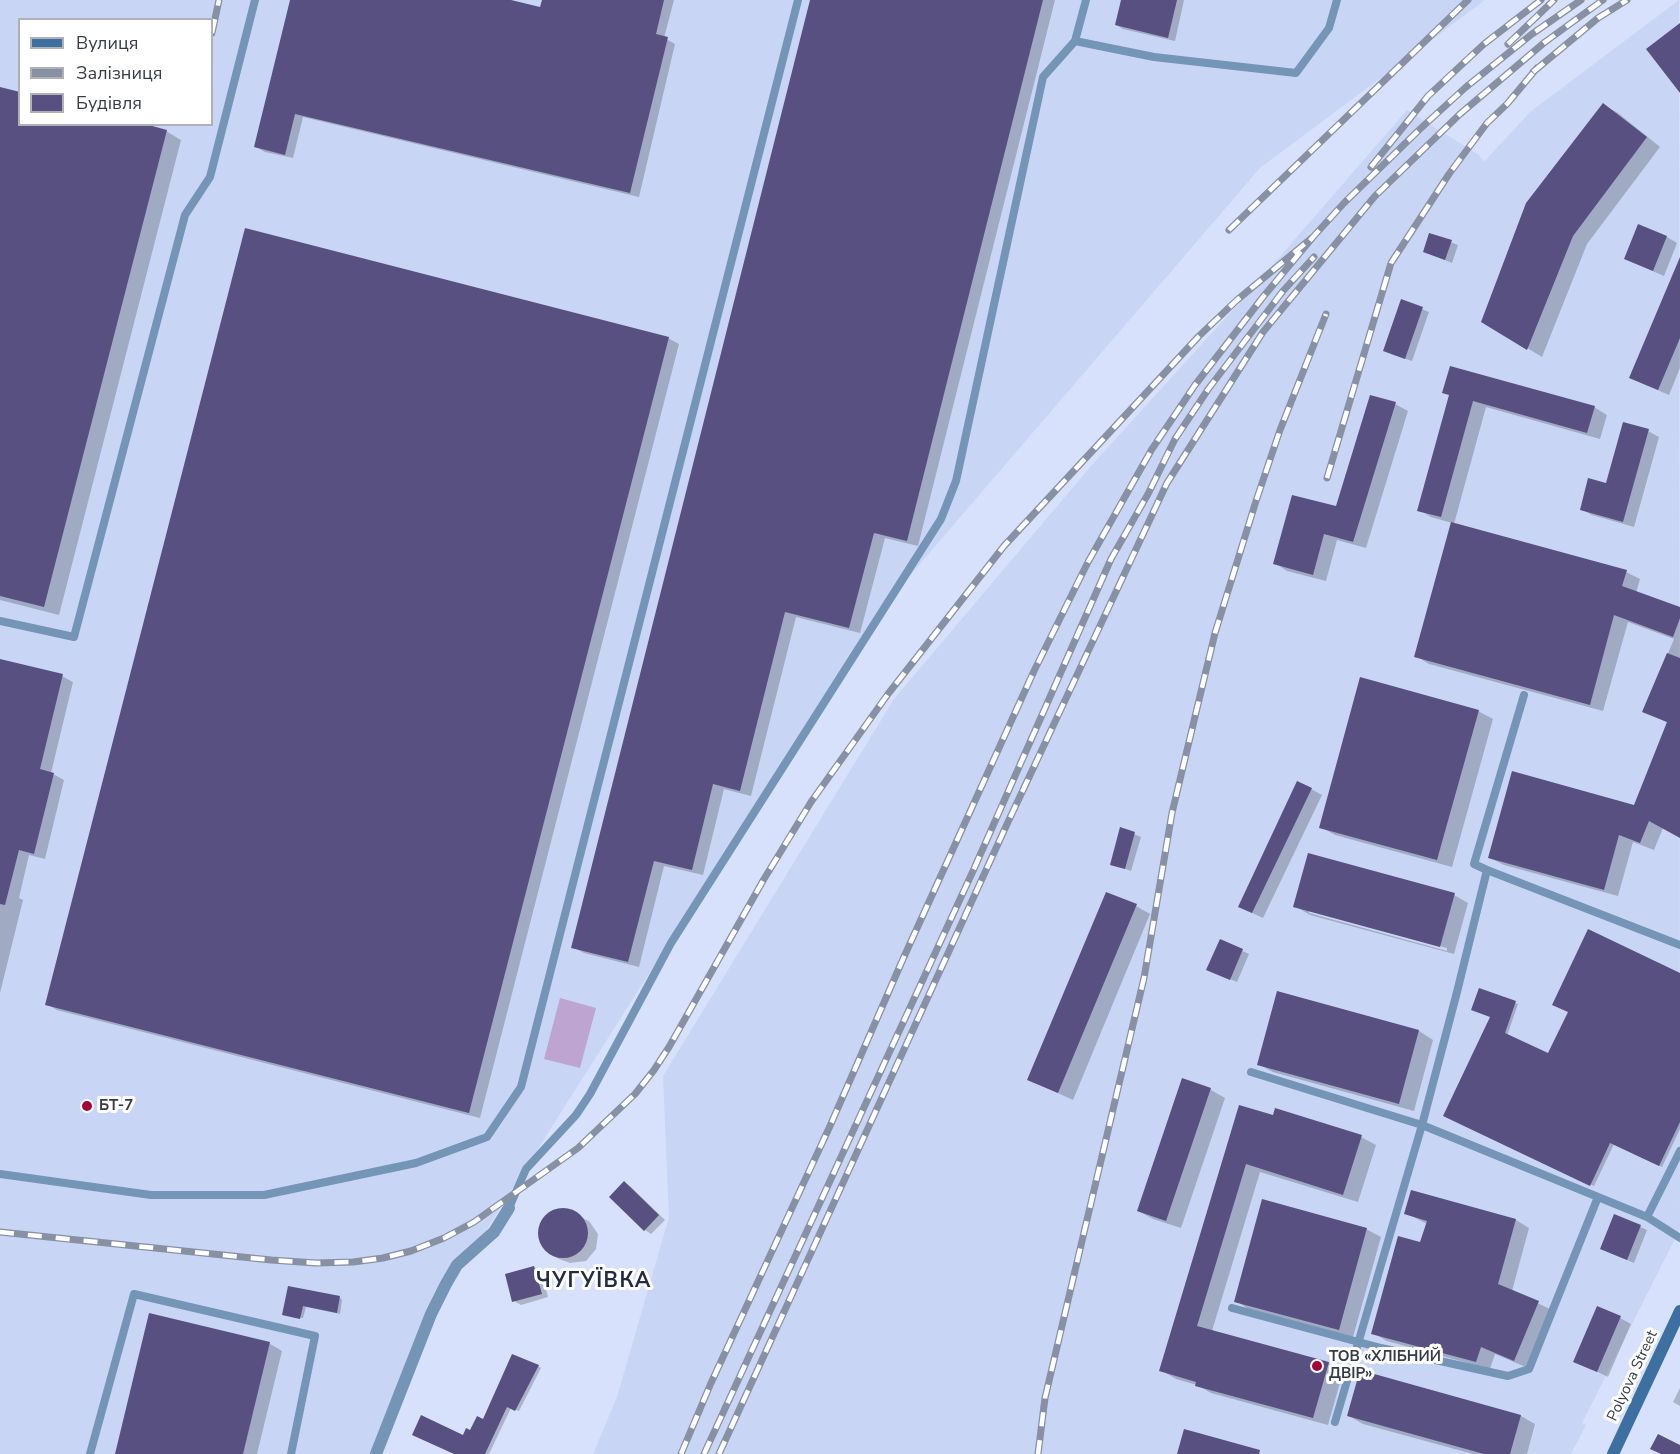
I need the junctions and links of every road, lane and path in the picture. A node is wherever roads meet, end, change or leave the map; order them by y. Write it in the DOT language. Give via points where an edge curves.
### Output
graph roads {
  1 [pos="255,0"];
  2 [pos="798,0"];
  3 [pos="1086,0"];
  4 [pos="1336,0"];
  5 [pos="1075,41"];
  6 [pos="0,621"];
  7 [pos="1524,695"];
  8 [pos="1487,870"];
  9 [pos="1680,945"];
  10 [pos="1251,1072"];
  11 [pos="1422,1125"];
  12 [pos="1680,1151"];
  13 [pos="0,1174"];
  14 [pos="1599,1197"];
  15 [pos="509,1208"];
  16 [pos="1647,1217"];
  17 [pos="1680,1238"];
  18 [pos="1232,1308"];
  19 [pos="1680,1311"];
  20 [pos="1359,1342"];
  21 [pos="1335,1422"];
  22 [pos="90,1454"];
  23 [pos="291,1454"];
  24 [pos="376,1454"];
  25 [pos="1612,1454"];
  1 -- 6 [label="lane" via="210,177 186,214 74,637"];
  2 -- 13 [label="lane" via="521,1087 510,1104 487,1137 477,1141 416,1163 264,1195 152,1195"];
  3 -- 5 [label="lane"];
  4 -- 5 [label="lane" via="1329,28 1296,73 1154,57"];
  5 -- 15 [label="lane" via="1043,77 956,480 941,519 671,943 590,1094 526,1169"];
  7 -- 8 [label="lane" via="1474,864"];
  8 -- 9 [label="lane"];
  8 -- 11 [label="lane"];
  10 -- 11 [label="lane"];
  11 -- 14 [label="lane"];
  11 -- 20 [label="lane"];
  12 -- 16 [label="lane"];
  14 -- 16 [label="lane"];
  14 -- 20 [label="lane" via="1529,1369 1508,1376"];
  15 -- 24 [label="street" via="494,1232 458,1266 446,1284"];
  16 -- 17 [label="lane"];
  18 -- 20 [label="lane"];
  19 -- 25 [label="main road, Polyova Street"];
  20 -- 21 [label="lane"];
  22 -- 23 [label="lane" via="134,1294 315,1336"];
}
